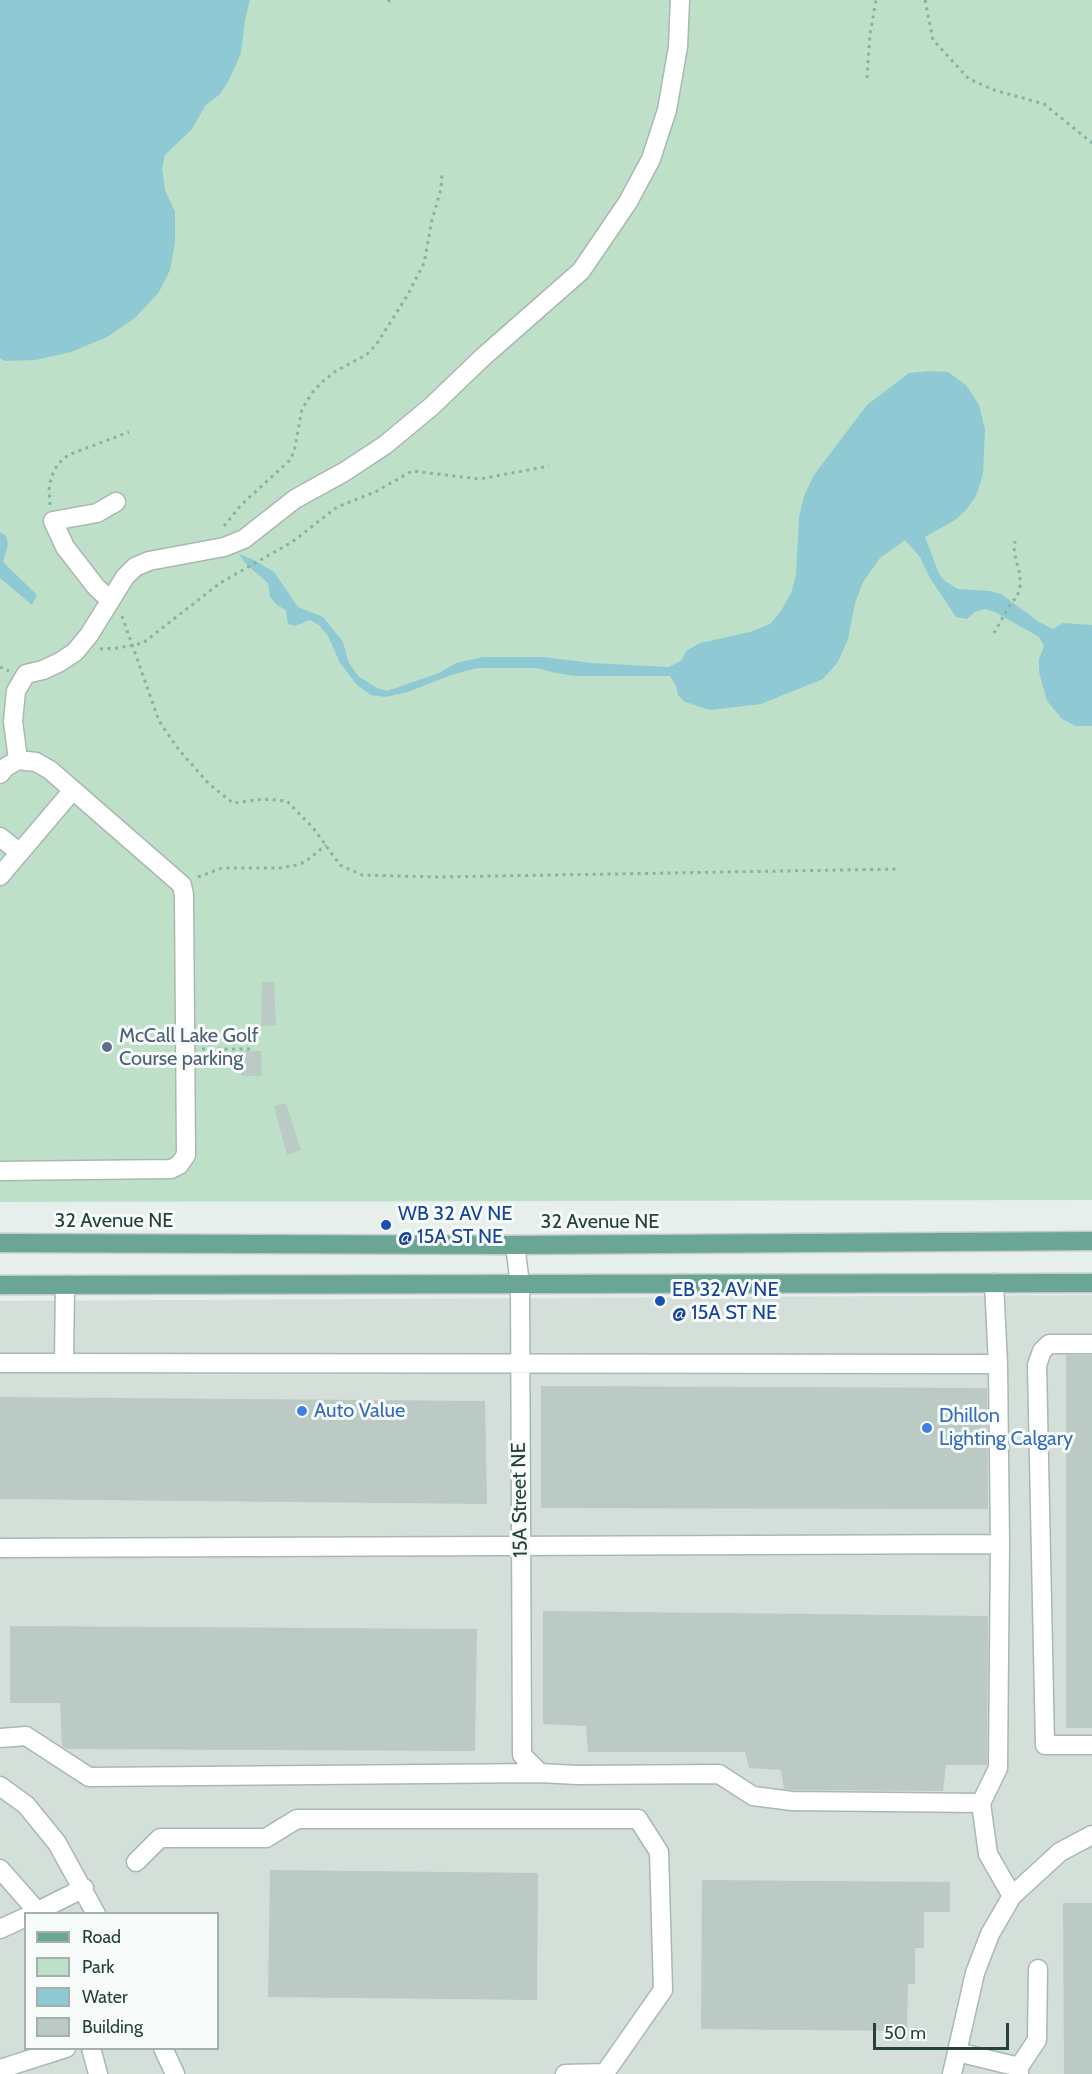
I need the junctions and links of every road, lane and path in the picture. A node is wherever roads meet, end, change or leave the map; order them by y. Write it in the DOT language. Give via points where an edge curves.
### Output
graph roads {
  1 [pos="680,0"];
  2 [pos="876,0"];
  3 [pos="925,0"];
  4 [pos="867,78"];
  5 [pos="1092,143"];
  6 [pos="442,171"];
  7 [pos="129,432"];
  8 [pos="549,466"];
  9 [pos="116,502"];
  10 [pos="53,521"];
  11 [pos="221,530"];
  12 [pos="1015,541"];
  13 [pos="110,600"];
  14 [pos="994,633"];
  15 [pos="133,645"];
  16 [pos="75,652"];
  17 [pos="18,760"];
  18 [pos="0,774"];
  19 [pos="73,790"];
  20 [pos="0,837"];
  21 [pos="326,845"];
  22 [pos="20,853"];
  23 [pos="900,869"];
  24 [pos="0,876"];
  25 [pos="182,885"];
  26 [pos="209,1049"];
  27 [pos="253,1049"];
  28 [pos="0,1171"];
  29 [pos="1092,1241"];
  30 [pos="0,1243"];
  31 [pos="515,1245"];
  32 [pos="994,1283"];
  33 [pos="1092,1283"];
  34 [pos="520,1284"];
  35 [pos="0,1285"];
  36 [pos="65,1285"];
  37 [pos="1092,1344"];
  38 [pos="64,1362"];
  39 [pos="0,1363"];
  40 [pos="519,1363"];
  41 [pos="998,1364"];
  42 [pos="1000,1544"];
  43 [pos="520,1545"];
  44 [pos="0,1548"];
  45 [pos="0,1738"];
  46 [pos="1092,1745"];
  47 [pos="540,1773"];
  48 [pos="0,1786"];
  49 [pos="981,1803"];
  50 [pos="1092,1835"];
  51 [pos="136,1862"];
  52 [pos="0,1869"];
  53 [pos="84,1888"];
  54 [pos="1012,1896"];
  55 [pos="30,1912"];
  56 [pos="35,1912"];
  57 [pos="95,1912"];
  58 [pos="24,1917"];
  59 [pos="0,1929"];
  60 [pos="1038,1969"];
  61 [pos="63,2050"];
  62 [pos="91,2050"];
  63 [pos="163,2050"];
  64 [pos="957,2052"];
  65 [pos="0,2069"];
  66 [pos="1019,2071"];
  67 [pos="98,2074"];
  68 [pos="175,2074"];
  69 [pos="565,2074"];
  70 [pos="952,2074"];
  1 -- 13 [label="street" via="678,46 667,110 651,159 628,202 581,271 385,445 295,499 244,539 135,567"];
  2 -- 4 [label="path"];
  3 -- 5 [label="path" via="933,40 969,79 1044,104"];
  6 -- 11 [label="path" via="424,263 407,296 376,345 336,371 312,393 302,409 297,442 289,461 241,505"];
  7 -- 10 [label="path" via="68,454 58,464 49,486"];
  8 -- 15 [label="path" via="480,479 412,471 375,492 336,507 292,542 220,583 143,643"];
  9 -- 10 [label="street" via="97,513"];
  10 -- 13 [label="street" via="65,547"];
  12 -- 14 [label="path" via="1020,586"];
  13 -- 15 [label="path" via="123,617"];
  13 -- 16 [label="street"];
  15 -- 16 [label="path"];
  15 -- 21 [label="path" via="159,721 209,784 233,803 287,801"];
  16 -- 17 [label="street" via="26,674 16,691 13,721"];
  17 -- 18 [label="street"];
  17 -- 19 [label="street" via="36,762"];
  19 -- 22 [label="street"];
  19 -- 25 [label="street"];
  20 -- 22 [label="street"];
  21 -- 23 [label="path" via="340,865 362,875"];
  21 -- 25 [label="path" via="305,862 293,866 222,868"];
  22 -- 24 [label="street"];
  25 -- 28 [label="street" via="186,1155 171,1169"];
  26 -- 27 [label="path"];
  29 -- 31 [label="main road, 32 Avenue NE"];
  30 -- 31 [label="main road, 32 Avenue NE"];
  31 -- 34 [label="street, 15A Street NE"];
  32 -- 33 [label="main road"];
  32 -- 34 [label="main road"];
  32 -- 41 [label="street"];
  34 -- 36 [label="main road"];
  34 -- 40 [label="street, 15A Street NE"];
  35 -- 36 [label="main road"];
  36 -- 38 [label="street"];
  37 -- 46 [label="street" via="1049,1344 1042,1350 1037,1365 1045,1745"];
  38 -- 39 [label="street"];
  38 -- 40 [label="street"];
  40 -- 41 [label="street"];
  40 -- 43 [label="street, 15A Street NE"];
  41 -- 42 [label="street"];
  42 -- 43 [label="street"];
  42 -- 49 [label="street" via="998,1768"];
  43 -- 44 [label="street"];
  43 -- 47 [label="street, 15A Street NE" via="522,1755"];
  45 -- 47 [label="street" via="26,1736 89,1777"];
  47 -- 49 [label="street" via="718,1774 753,1796 792,1801"];
  48 -- 53 [label="street" via="26,1805 57,1843"];
  49 -- 54 [label="street" via="988,1854"];
  50 -- 54 [label="street" via="1060,1852"];
  51 -- 69 [label="street" via="160,1838 266,1838 297,1819 638,1819 659,1852 663,1990 605,2073"];
  52 -- 55 [label="street"];
  53 -- 56 [label="street"];
  53 -- 57 [label="street"];
  54 -- 64 [label="street" via="990,1934 975,1973"];
  58 -- 59 [label="street"];
  60 -- 66 [label="street" via="1037,2040"];
  61 -- 65 [label="street"];
  62 -- 67 [label="street"];
  63 -- 68 [label="street"];
  64 -- 66 [label="street"];
  64 -- 70 [label="street"];
}
